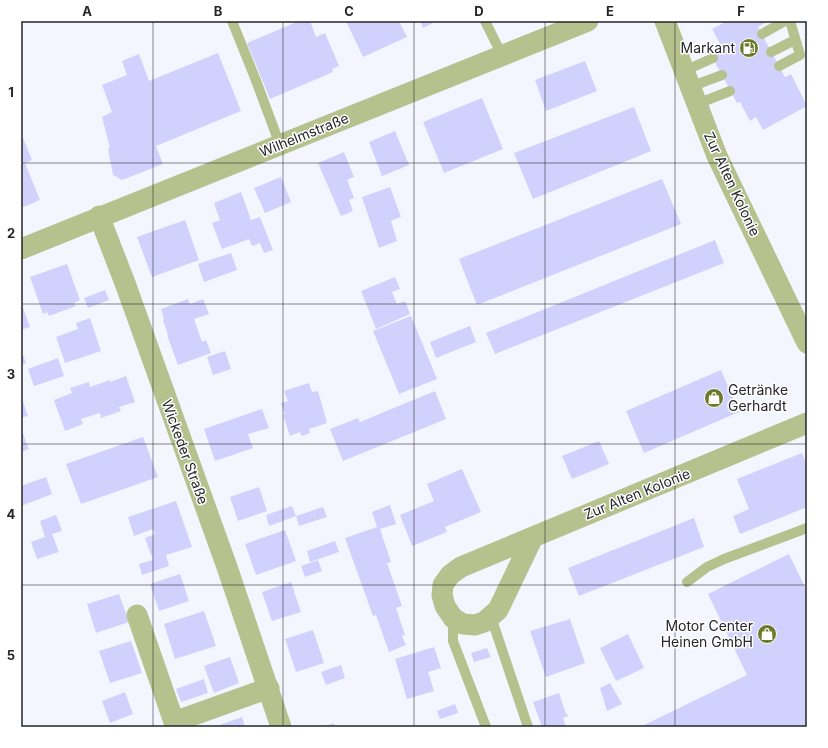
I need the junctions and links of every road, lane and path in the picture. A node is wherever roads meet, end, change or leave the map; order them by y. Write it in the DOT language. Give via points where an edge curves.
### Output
graph roads {
  1 [pos="232,21"];
  2 [pos="485,21"];
  3 [pos="588,21"];
  4 [pos="665,21"];
  5 [pos="785,21"];
  6 [pos="790,21"];
  7 [pos="762,34"];
  8 [pos="795,40"];
  9 [pos="771,52"];
  10 [pos="502,55"];
  11 [pos="713,58"];
  12 [pos="779,66"];
  13 [pos="722,75"];
  14 [pos="690,87"];
  15 [pos="730,91"];
  16 [pos="280,145"];
  17 [pos="99,216"];
  18 [pos="21,249"];
  19 [pos="807,343"];
  20 [pos="807,423"];
  21 [pos="807,528"];
  22 [pos="533,537"];
  23 [pos="687,582"];
  24 [pos="137,615"];
  25 [pos="491,617"];
  26 [pos="453,618"];
  27 [pos="269,688"];
  28 [pos="281,727"];
  29 [pos="486,727"];
  30 [pos="528,727"];
  1 -- 16 [label="lane"];
  2 -- 10 [label="lane"];
  3 -- 10 [label="street, Wilhelmstraße"];
  4 -- 14 [label="street, Zur Alten Kolonie"];
  5 -- 7 [label="lane"];
  6 -- 8 [label="lane"];
  8 -- 9 [label="lane"];
  8 -- 12 [label="lane" via="800,55"];
  10 -- 16 [label="street, Wilhelmstraße"];
  11 -- 14 [label="lane"];
  13 -- 14 [label="lane"];
  14 -- 15 [label="lane"];
  14 -- 19 [label="street, Zur Alten Kolonie" via="717,156"];
  16 -- 17 [label="street, Wilhelmstraße"];
  17 -- 18 [label="street, Wilhelmstraße"];
  17 -- 27 [label="street, Wickeder Straße"];
  20 -- 22 [label="street, Zur Alten Kolonie"];
  21 -- 23 [label="lane" via="724,559 707,567"];
  22 -- 25 [label="street" via="498,610"];
  22 -- 26 [label="street, Zur Alten Kolonie" via="461,567 450,575 442,595 445,606"];
  24 -- 27 [label="street" via="174,722"];
  25 -- 26 [label="street" via="475,625 463,624"];
  25 -- 30 [label="lane"];
  26 -- 29 [label="lane" via="453,641"];
  27 -- 28 [label="street, Wickeder Straße"];
}
